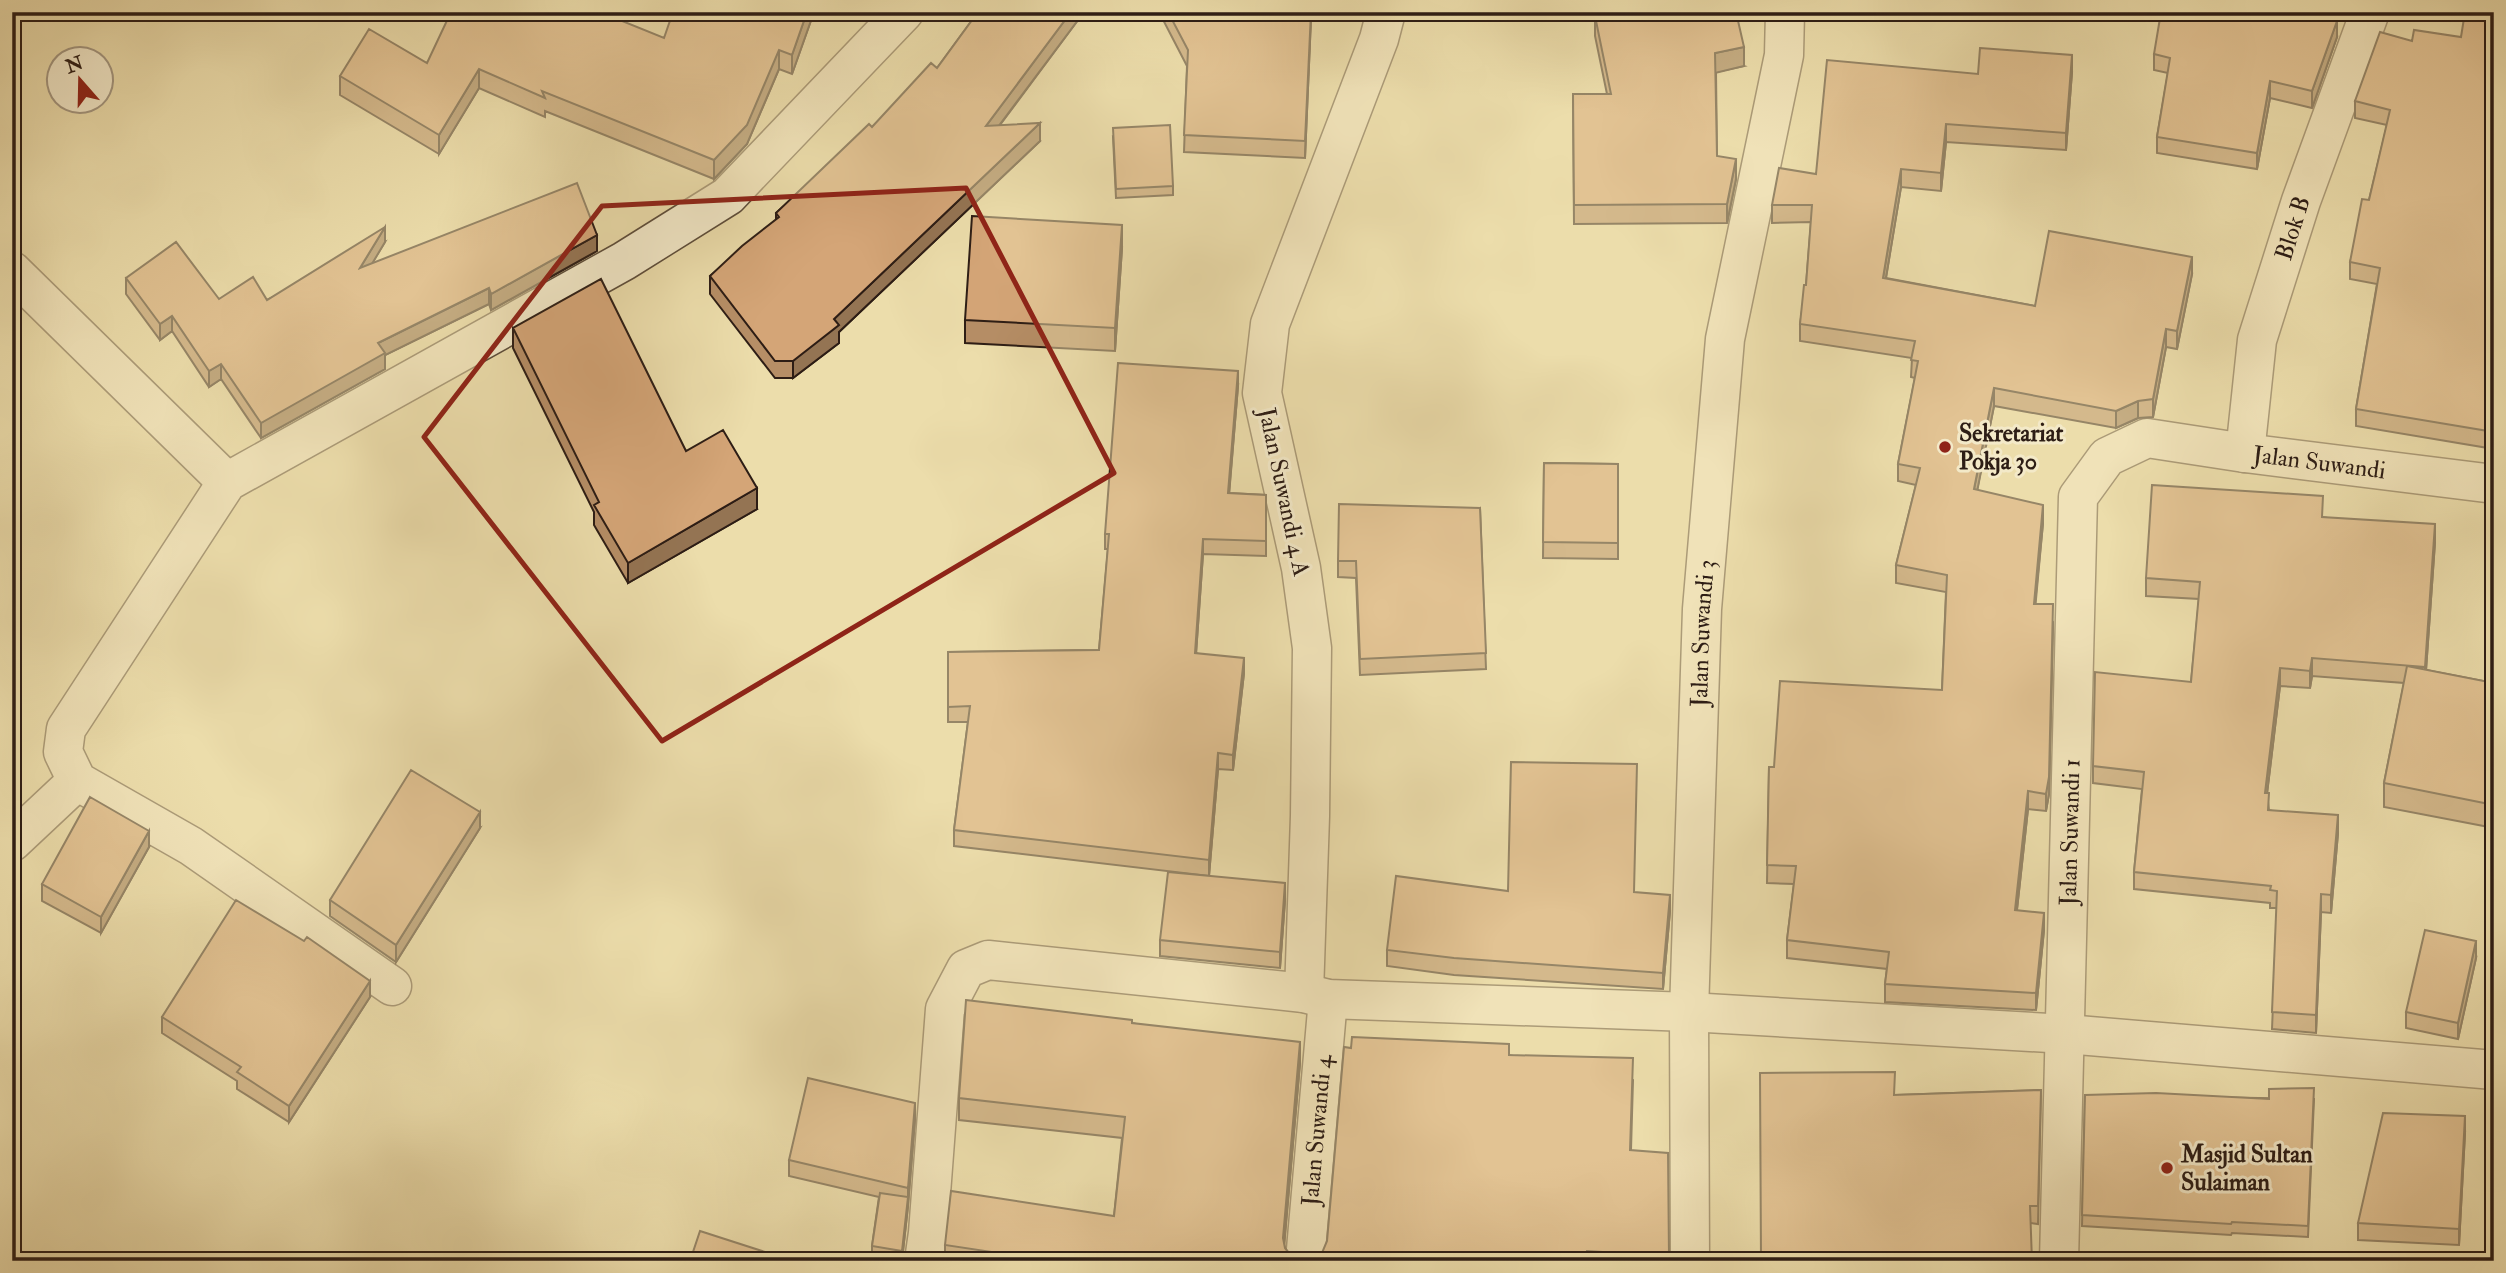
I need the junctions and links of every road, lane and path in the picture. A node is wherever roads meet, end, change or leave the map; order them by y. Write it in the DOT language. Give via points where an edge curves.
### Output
graph roads {
  1 [pos="904,12"];
  2 [pos="1386,12"];
  3 [pos="1785,12"];
  4 [pos="2370,12"];
  5 [pos="12,271"];
  6 [pos="2147,438"];
  7 [pos="2245,453"];
  8 [pos="227,482"];
  9 [pos="2494,484"];
  10 [pos="77,781"];
  11 [pos="12,842"];
  12 [pos="392,986"];
  13 [pos="1316,996"];
  14 [pos="1689,1012"];
  15 [pos="2066,1034"];
  16 [pos="2494,1070"];
  17 [pos="924,1261"];
  18 [pos="1304,1261"];
  19 [pos="1690,1261"];
  20 [pos="2059,1261"];
  1 -- 8 [label="street" via="728,196 624,261"];
  2 -- 13 [label="street, Jalan Suwandi 4 A" via="1270,324 1262,393 1301,568 1312,648 1310,816"];
  3 -- 14 [label="street, Jalan Suwandi 3" via="1784,55 1725,339 1702,609"];
  4 -- 7 [label="street, Blok B" via="2301,201 2257,340"];
  5 -- 8 [label="street"];
  6 -- 7 [label="street, Jalan Suwandi"];
  6 -- 15 [label="street, Jalan Suwandi 1" via="2107,457 2078,496"];
  7 -- 9 [label="street, Jalan Suwandi"];
  8 -- 10 [label="street" via="66,729 63,752"];
  10 -- 11 [label="street"];
  10 -- 12 [label="street" via="191,846"];
  13 -- 14 [label="street"];
  13 -- 17 [label="street" via="988,960 966,969 945,1009"];
  13 -- 18 [label="street, Jalan Suwandi 4"];
  14 -- 15 [label="street"];
  14 -- 19 [label="street, Jalan Suwandi 3"];
  15 -- 16 [label="street"];
  15 -- 20 [label="street, Jalan Suwandi 1"];
}
